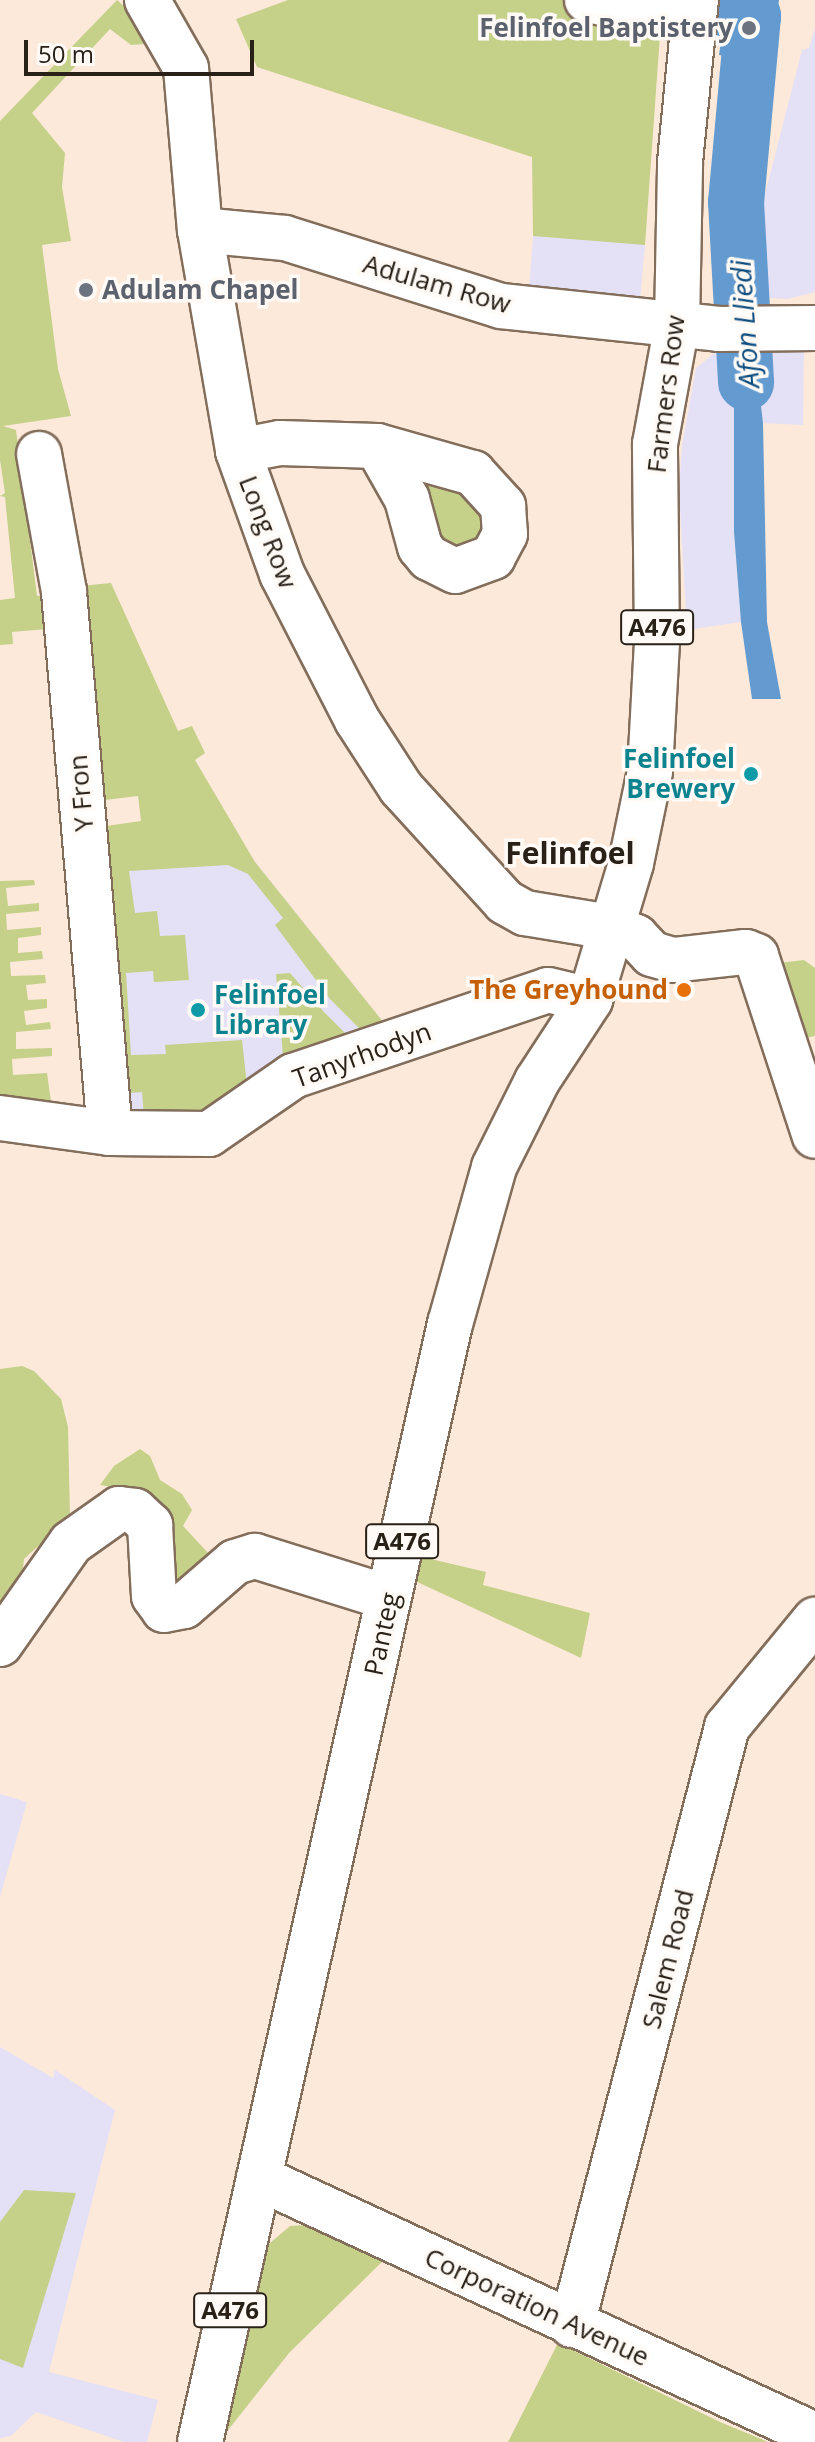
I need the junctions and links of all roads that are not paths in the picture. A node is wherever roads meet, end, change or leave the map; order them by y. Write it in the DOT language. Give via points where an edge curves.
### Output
graph roads {
  1 [pos="147,0"];
  2 [pos="587,0"];
  3 [pos="695,10"];
  4 [pos="200,230"];
  5 [pos="698,326"];
  6 [pos="794,328"];
  7 [pos="377,446"];
  8 [pos="238,451"];
  9 [pos="39,454"];
  10 [pos="623,932"];
  11 [pos="590,1000"];
  12 [pos="0,1118"];
  13 [pos="812,1123"];
  14 [pos="110,1133"];
  15 [pos="389,1598"];
  16 [pos="815,1620"];
  17 [pos="0,1644"];
  18 [pos="259,2178"];
  19 [pos="572,2325"];
  20 [pos="815,2435"];
  21 [pos="200,2442"];
  1 -- 4 [label="street, Long Row" via="186,68"];
  2 -- 3 [label="street"];
  3 -- 5 [label="street, Farmers Row / A476" via="680,162"];
  4 -- 5 [label="street, Adulam Row" via="285,238 501,306"];
  4 -- 8 [label="street, Long Row"];
  5 -- 6 [label="street, Adulam Row"];
  5 -- 10 [label="street, Farmers Row / A476" via="655,444 657,642 650,771"];
  7 -- 8 [label="street" via="280,443"];
  8 -- 10 [label="street, Long Row" via="287,586 357,720 401,788 505,902 525,913"];
  9 -- 14 [label="street, Y Fron" via="64,592"];
  10 -- 11 [label="street, Panteg / A476"];
  10 -- 13 [label="street" via="652,954 673,960 746,952 756,956"];
  11 -- 14 [label="street, Tanyrhodyn" via="548,990 293,1076 209,1134"];
  11 -- 15 [label="street, Panteg / A476" via="537,1081 494,1167 450,1324"];
  12 -- 14 [label="street, Tanyrhodyn"];
  15 -- 17 [label="street" via="255,1556 225,1569 184,1606 164,1610 154,1596 150,1525 135,1511 119,1509 71,1543"];
  15 -- 18 [label="street, Panteg / A476"];
  16 -- 19 [label="street, Salem Road" via="727,1727"];
  18 -- 19 [label="street, Corporation Avenue"];
  18 -- 21 [label="street, A476"];
  19 -- 20 [label="street, Corporation Avenue"];
}
